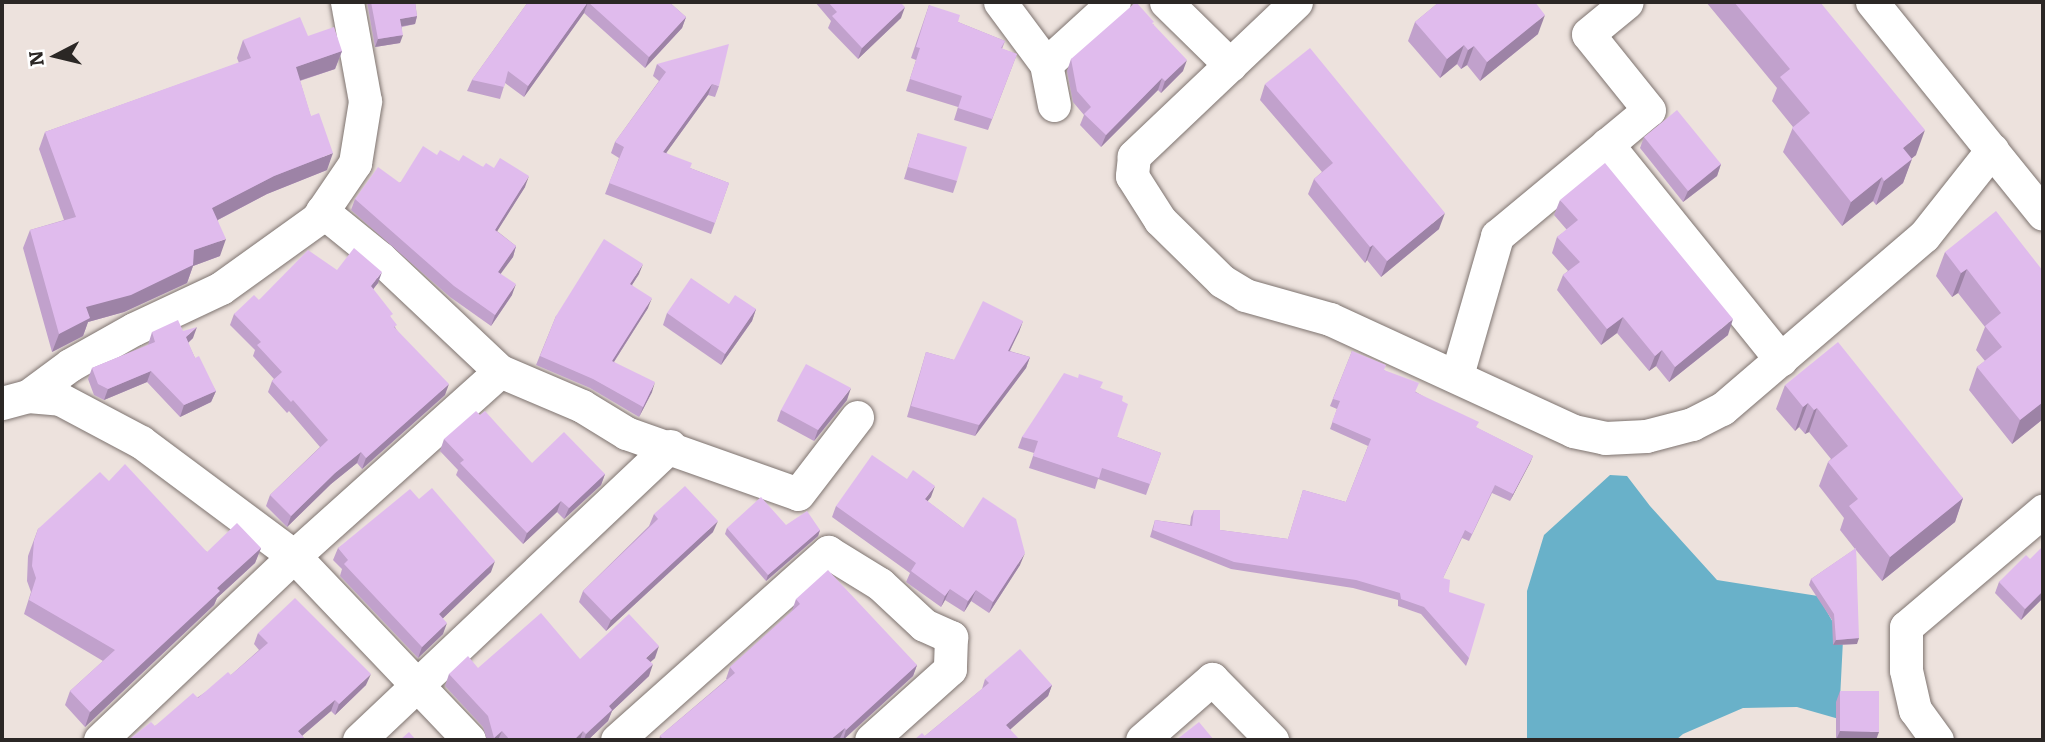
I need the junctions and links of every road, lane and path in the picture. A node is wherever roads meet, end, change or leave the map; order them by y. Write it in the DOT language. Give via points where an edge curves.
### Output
graph roads {
  1 [pos="347,2"];
  2 [pos="1000,2"];
  3 [pos="1114,2"];
  4 [pos="1166,2"];
  5 [pos="1296,2"];
  6 [pos="1627,2"];
  7 [pos="1872,2"];
  8 [pos="1046,64"];
  9 [pos="1230,65"];
  10 [pos="1054,105"];
  11 [pos="1607,144"];
  12 [pos="1992,150"];
  13 [pos="322,211"];
  14 [pos="2043,214"];
  15 [pos="1781,360"];
  16 [pos="500,371"];
  17 [pos="1457,375"];
  18 [pos="15,400"];
  19 [pos="857,417"];
  20 [pos="670,446"];
  21 [pos="2043,511"];
  22 [pos="293,556"];
  23 [pos="418,686"];
  24 [pos="100,740"];
  25 [pos="359,740"];
  26 [pos="469,740"];
  27 [pos="617,740"];
  28 [pos="871,740"];
  29 [pos="1142,740"];
  30 [pos="1272,740"];
  31 [pos="1937,740"];
  1 -- 13 [label="street" via="365,101 355,163"];
  2 -- 8 [label="street"];
  3 -- 8 [label="street"];
  4 -- 9 [label="street"];
  5 -- 9 [label="street"];
  6 -- 11 [label="street" via="1588,34 1649,110"];
  7 -- 12 [label="street"];
  8 -- 10 [label="street"];
  9 -- 17 [label="street" via="1134,156 1132,176 1160,220 1222,281 1245,295 1331,318"];
  11 -- 15 [label="street"];
  11 -- 17 [label="street" via="1497,236"];
  12 -- 14 [label="street"];
  12 -- 15 [label="street" via="1924,236"];
  13 -- 16 [label="street" via="380,258"];
  13 -- 18 [label="street" via="221,288 113,341"];
  15 -- 17 [label="street" via="1722,409 1692,424 1646,436 1605,438 1573,431"];
  16 -- 20 [label="street" via="582,406 626,433"];
  16 -- 22 [label="street"];
  18 -- 22 [label="street" via="60,399 141,442"];
  19 -- 20 [label="street" via="798,494"];
  20 -- 23 [label="street"];
  21 -- 31 [label="street" via="1906,626 1906,670 1916,710"];
  22 -- 23 [label="street"];
  22 -- 24 [label="street"];
  23 -- 25 [label="street"];
  23 -- 26 [label="street"];
  27 -- 28 [label="street" via="828,552 880,584 924,625 951,637 950,669"];
  29 -- 30 [label="street" via="1212,679"];
}
